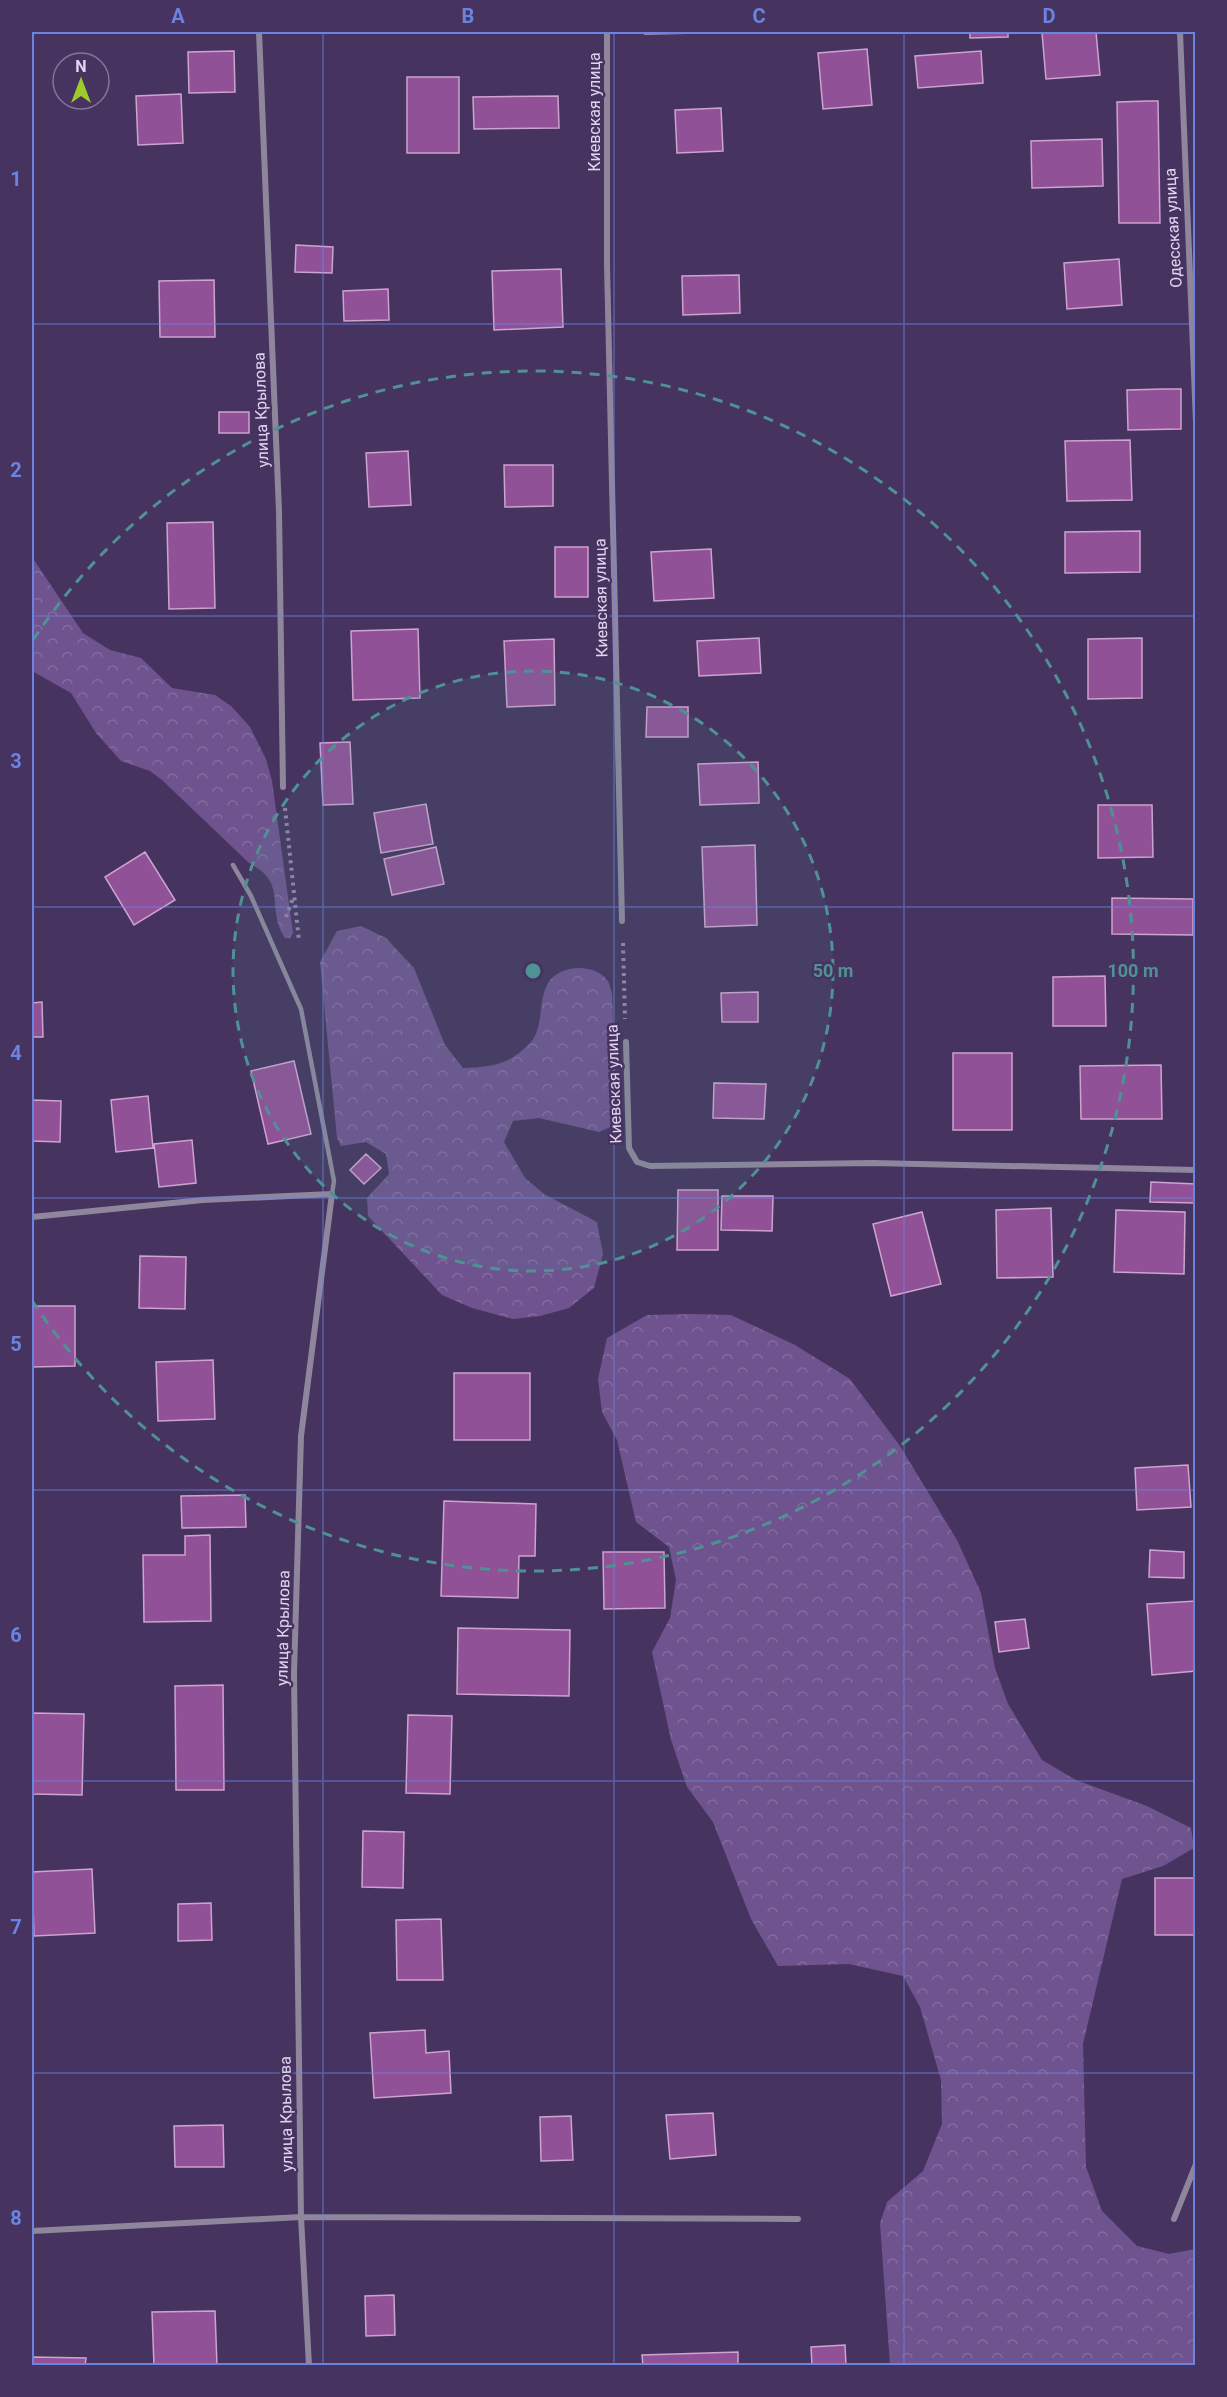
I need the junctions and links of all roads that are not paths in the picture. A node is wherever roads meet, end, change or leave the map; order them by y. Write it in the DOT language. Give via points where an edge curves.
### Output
graph roads {
  1 [pos="259,32"];
  2 [pos="607,32"];
  3 [pos="1180,32"];
  4 [pos="1196,422"];
  5 [pos="283,787"];
  6 [pos="232,866"];
  7 [pos="622,921"];
  8 [pos="626,1042"];
  9 [pos="1196,1170"];
  10 [pos="332,1194"];
  11 [pos="32,1217"];
  12 [pos="1196,2164"];
  13 [pos="301,2217"];
  14 [pos="798,2218"];
  15 [pos="1174,2219"];
  16 [pos="32,2231"];
  17 [pos="309,2366"];
  1 -- 5 [label="street, улица Крылова" via="279,511"];
  2 -- 7 [label="street, Киевская улица" via="607,265"];
  3 -- 4 [label="street, Одесская улица"];
  6 -- 10 [label="lane" via="252,896 301,1009 334,1181"];
  8 -- 9 [label="street, Киевская улица" via="629,1148 637,1162 650,1166 873,1163"];
  10 -- 11 [label="street" via="203,1200"];
  10 -- 13 [label="street, улица Крылова" via="301,1448 294,1674"];
  12 -- 15 [label="street"];
  13 -- 14 [label="street"];
  13 -- 16 [label="street"];
  13 -- 17 [label="street, улица Крылова"];
}
